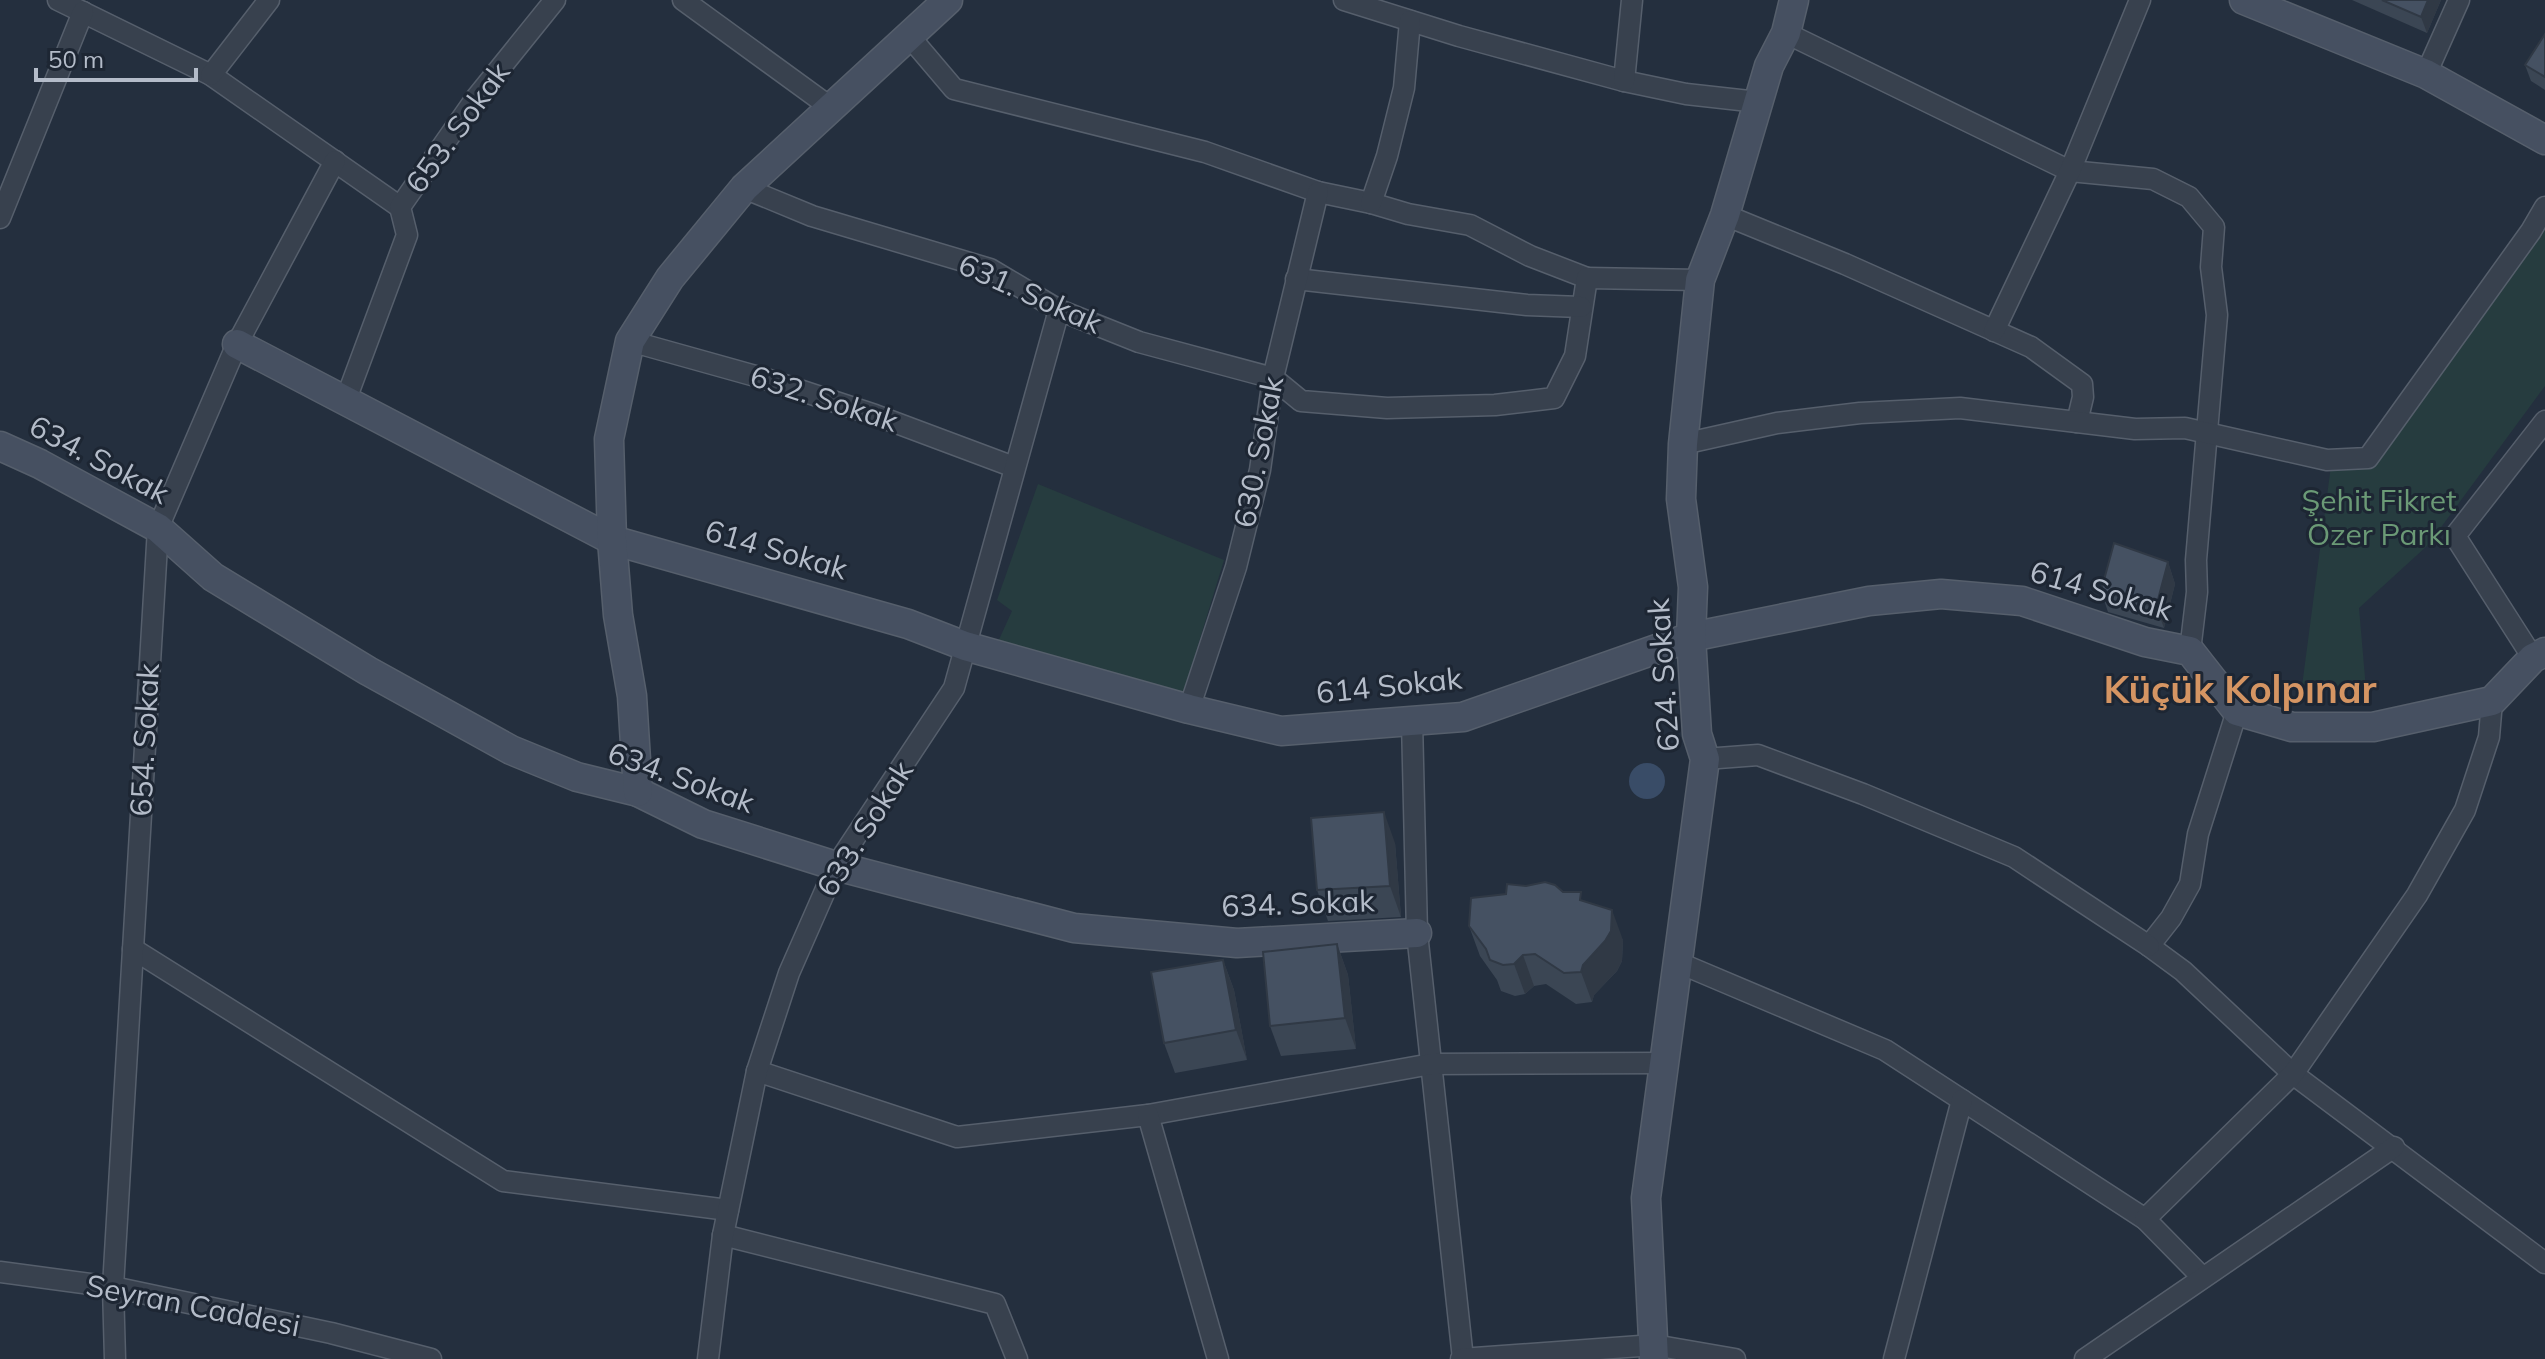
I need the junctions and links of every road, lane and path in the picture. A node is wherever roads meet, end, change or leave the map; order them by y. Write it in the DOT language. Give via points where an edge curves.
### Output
graph roads {
  1 [pos="58,0"];
  2 [pos="269,0"];
  3 [pos="555,0"];
  4 [pos="683,0"];
  5 [pos="948,0"];
  6 [pos="1344,0"];
  7 [pos="1632,0"];
  8 [pos="1794,0"];
  9 [pos="2140,0"];
  10 [pos="2244,0"];
  11 [pos="2459,0"];
  12 [pos="83,12"];
  13 [pos="1410,21"];
  14 [pos="1786,33"];
  15 [pos="909,36"];
  16 [pos="2426,74"];
  17 [pos="211,75"];
  18 [pos="1624,81"];
  19 [pos="1758,102"];
  20 [pos="830,107"];
  21 [pos="2545,140"];
  22 [pos="335,161"];
  23 [pos="2070,171"];
  24 [pos="744,188"];
  25 [pos="1318,192"];
  26 [pos="1371,203"];
  27 [pos="400,207"];
  28 [pos="2545,207"];
  29 [pos="1725,215"];
  30 [pos="0,218"];
  31 [pos="1587,278"];
  32 [pos="1296,279"];
  33 [pos="1700,280"];
  34 [pos="1581,307"];
  35 [pos="1059,310"];
  36 [pos="1994,331"];
  37 [pos="630,341"];
  38 [pos="237,344"];
  39 [pos="1273,378"];
  40 [pos="345,402"];
  41 [pos="2545,421"];
  42 [pos="2077,422"];
  43 [pos="2208,433"];
  44 [pos="1683,444"];
  45 [pos="0,446"];
  46 [pos="1014,467"];
  47 [pos="158,528"];
  48 [pos="612,540"];
  49 [pos="1691,637"];
  50 [pos="965,646"];
  51 [pos="2190,651"];
  52 [pos="2539,655"];
  53 [pos="2492,701"];
  54 [pos="1189,709"];
  55 [pos="2237,711"];
  56 [pos="1412,721"];
  57 [pos="1705,759"];
  58 [pos="638,792"];
  59 [pos="836,866"];
  60 [pos="1417,933"];
  61 [pos="2149,946"];
  62 [pos="133,949"];
  63 [pos="1677,962"];
  64 [pos="1664,1063"];
  65 [pos="1431,1064"];
  66 [pos="757,1071"];
  67 [pos="2293,1074"];
  68 [pos="1962,1100"];
  69 [pos="1148,1115"];
  70 [pos="2394,1147"];
  71 [pos="728,1210"];
  72 [pos="2145,1219"];
  73 [pos="723,1235"];
  74 [pos="2545,1263"];
  75 [pos="0,1272"];
  76 [pos="2202,1277"];
  77 [pos="113,1287"];
  78 [pos="1654,1352"];
  79 [pos="115,1359"];
  80 [pos="431,1359"];
  81 [pos="708,1359"];
  82 [pos="1017,1359"];
  83 [pos="1218,1359"];
  84 [pos="1462,1359"];
  85 [pos="1735,1359"];
  86 [pos="1894,1359"];
  87 [pos="2085,1359"];
  1 -- 12 [label="street"];
  2 -- 17 [label="street"];
  3 -- 27 [label="street, 653. Sokak" via="476,98"];
  4 -- 20 [label="street"];
  5 -- 15 [label="street"];
  6 -- 13 [label="street"];
  7 -- 18 [label="street"];
  8 -- 14 [label="street, 624. Sokak"];
  9 -- 23 [label="street"];
  10 -- 16 [label="street"];
  11 -- 16 [label="street"];
  12 -- 17 [label="street"];
  12 -- 30 [label="street"];
  13 -- 18 [label="street"];
  13 -- 26 [label="street" via="1404,88"];
  14 -- 19 [label="street, 624. Sokak"];
  14 -- 23 [label="street"];
  15 -- 20 [label="street"];
  15 -- 25 [label="street" via="954,89 1205,152"];
  16 -- 21 [label="street"];
  17 -- 22 [label="street"];
  18 -- 19 [label="street"];
  19 -- 29 [label="street, 624. Sokak"];
  20 -- 24 [label="street"];
  22 -- 27 [label="street"];
  22 -- 38 [label="street, 654. Sokak"];
  23 -- 36 [label="street"];
  23 -- 43 [label="street" via="2153,179 2189,197 2214,227 2211,267 2217,315"];
  24 -- 35 [label="street, 631. Sokak" via="812,216 990,269"];
  24 -- 37 [label="street" via="670,278"];
  25 -- 26 [label="street"];
  25 -- 32 [label="street, 630. Sokak"];
  26 -- 31 [label="street" via="1470,225"];
  27 -- 40 [label="street, 653. Sokak" via="407,235"];
  28 -- 43 [label="street" via="2368,458 2327,460"];
  29 -- 33 [label="street, 624. Sokak"];
  29 -- 36 [label="street"];
  31 -- 33 [label="street"];
  31 -- 34 [label="street"];
  32 -- 34 [label="street"];
  32 -- 39 [label="street, 630. Sokak"];
  33 -- 44 [label="street, 624. Sokak"];
  34 -- 39 [label="street" via="1575,356 1554,398 1387,408 1301,401"];
  35 -- 39 [label="street, 631. Sokak" via="1139,342"];
  35 -- 46 [label="street, 633. Sokak"];
  36 -- 42 [label="street" via="2031,347 2082,384"];
  37 -- 46 [label="street, 632. Sokak" via="780,383"];
  37 -- 48 [label="street" via="609,439"];
  38 -- 40 [label="street, 614 Sokak"];
  38 -- 47 [label="street, 654. Sokak"];
  39 -- 54 [label="street, 630. Sokak" via="1260,470 1236,567"];
  40 -- 48 [label="street, 614 Sokak"];
  41 -- 52 [label="street" via="2455,536"];
  42 -- 43 [label="street"];
  42 -- 44 [label="street" via="1960,408 1860,413 1777,423"];
  43 -- 51 [label="street"];
  44 -- 49 [label="street, 624. Sokak" via="1681,499 1693,587"];
  45 -- 47 [label="street, 634. Sokak"];
  46 -- 50 [label="street, 633. Sokak"];
  47 -- 58 [label="street, 634. Sokak" via="213,577 511,750 577,777"];
  47 -- 62 [label="street, 654. Sokak"];
  48 -- 50 [label="street, 614 Sokak" via="908,624"];
  48 -- 58 [label="street"];
  49 -- 51 [label="street, 614 Sokak" via="1869,601 1941,594 2022,601 2145,642"];
  49 -- 56 [label="street, 614 Sokak" via="1463,717"];
  49 -- 57 [label="street, 624. Sokak" via="1697,734"];
  50 -- 54 [label="street, 614 Sokak"];
  50 -- 59 [label="street, 633. Sokak" via="954,688"];
  51 -- 55 [label="street, 614 Sokak"];
  52 -- 53 [label="street"];
  53 -- 55 [label="street" via="2373,727 2292,727"];
  53 -- 67 [label="street" via="2489,737 2465,810 2417,895"];
  54 -- 56 [label="street, 614 Sokak" via="1281,731"];
  55 -- 61 [label="street" via="2198,834 2190,884"];
  56 -- 60 [label="street"];
  57 -- 61 [label="street" via="1758,755 2000,851"];
  57 -- 63 [label="street, 624. Sokak"];
  58 -- 59 [label="street, 634. Sokak" via="703,824"];
  59 -- 60 [label="street, 634. Sokak" via="1074,928 1237,943"];
  59 -- 66 [label="street, 633. Sokak" via="789,973"];
  60 -- 65 [label="street"];
  61 -- 67 [label="street"];
  62 -- 71 [label="street" via="503,1181"];
  62 -- 77 [label="street, 654. Sokak"];
  63 -- 64 [label="street, 624. Sokak"];
  63 -- 68 [label="street" via="1885,1050"];
  64 -- 65 [label="street"];
  64 -- 78 [label="street, 624. Sokak" via="1646,1198"];
  65 -- 69 [label="street"];
  65 -- 84 [label="street"];
  66 -- 69 [label="street" via="957,1137"];
  66 -- 71 [label="street, 633. Sokak"];
  67 -- 70 [label="street"];
  67 -- 72 [label="street"];
  68 -- 72 [label="street"];
  68 -- 86 [label="street"];
  69 -- 83 [label="street"];
  70 -- 74 [label="street"];
  70 -- 76 [label="street"];
  71 -- 73 [label="street, 633. Sokak"];
  72 -- 76 [label="street"];
  73 -- 81 [label="street, 633. Sokak"];
  73 -- 82 [label="street" via="995,1304"];
  75 -- 77 [label="street, Seyran Caddesi"];
  76 -- 87 [label="street"];
  77 -- 79 [label="street, 654. Sokak"];
  77 -- 80 [label="street, Seyran Caddesi"];
  78 -- 84 [label="street"];
  78 -- 85 [label="street"];
}
